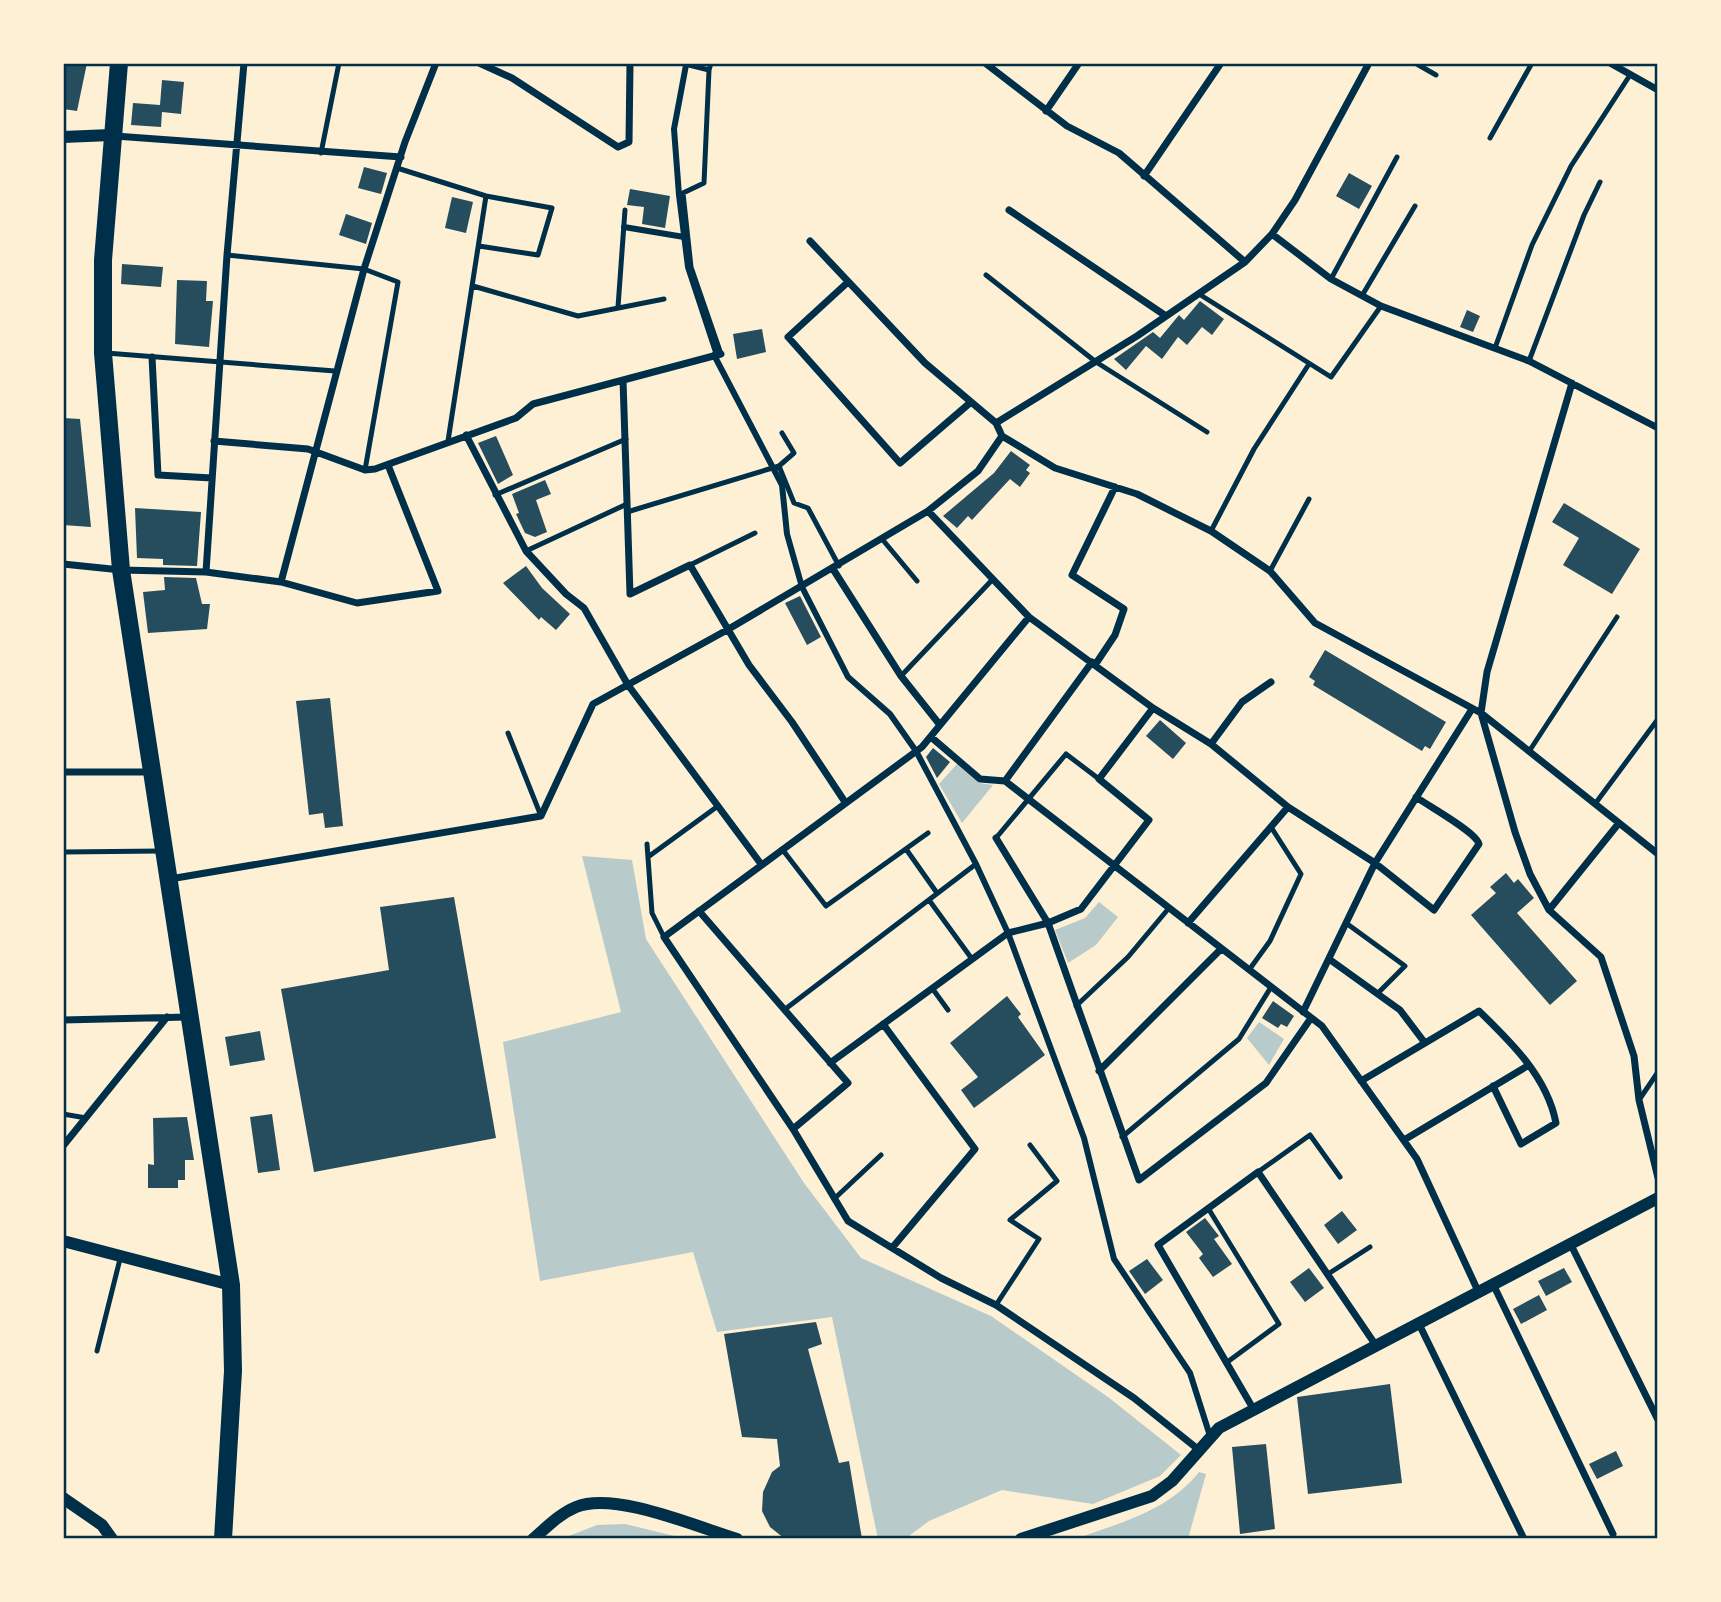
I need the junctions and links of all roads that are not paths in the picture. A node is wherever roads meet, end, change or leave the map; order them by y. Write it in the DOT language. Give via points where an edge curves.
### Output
graph roads {
  1 [pos="119,63"];
  2 [pos="244,63"];
  3 [pos="339,63"];
  4 [pos="436,63"];
  5 [pos="479,63"];
  6 [pos="630,63"];
  7 [pos="711,63"];
  8 [pos="985,63"];
  9 [pos="1078,63"];
  10 [pos="1221,63"];
  11 [pos="1369,63"];
  12 [pos="1416,63"];
  13 [pos="1532,63"];
  14 [pos="1609,63"];
  15 [pos="685,64"];
  16 [pos="709,70"];
  17 [pos="1436,75"];
  18 [pos="1630,75"];
  19 [pos="1658,90"];
  20 [pos="1046,111"];
  21 [pos="111,135"];
  22 [pos="63,137"];
  23 [pos="1490,138"];
  24 [pos="237,147"];
  25 [pos="321,153"];
  26 [pos="401,157"];
  27 [pos="1397,157"];
  28 [pos="397,168"];
  29 [pos="1144,176"];
  30 [pos="1600,182"];
  31 [pos="486,196"];
  32 [pos="1415,206"];
  33 [pos="625,210"];
  34 [pos="1009,210"];
  35 [pos="624,227"];
  36 [pos="1272,234"];
  37 [pos="684,237"];
  38 [pos="810,241"];
  39 [pos="479,246"];
  40 [pos="227,255"];
  41 [pos="1245,262"];
  42 [pos="364,269"];
  43 [pos="986,275"];
  44 [pos="1331,279"];
  45 [pos="848,282"];
  46 [pos="473,286"];
  47 [pos="1199,294"];
  48 [pos="1363,294"];
  49 [pos="664,299"];
  50 [pos="1381,306"];
  51 [pos="618,307"];
  52 [pos="1166,316"];
  53 [pos="1495,348"];
  54 [pos="103,353"];
  55 [pos="717,355"];
  56 [pos="152,357"];
  57 [pos="1529,361"];
  58 [pos="1096,362"];
  59 [pos="221,363"];
  60 [pos="1309,364"];
  61 [pos="335,371"];
  62 [pos="623,380"];
  63 [pos="1572,383"];
  64 [pos="971,401"];
  65 [pos="996,423"];
  66 [pos="1658,428"];
  67 [pos="1207,432"];
  68 [pos="782,433"];
  69 [pos="466,435"];
  70 [pos="1002,436"];
  71 [pos="626,439"];
  72 [pos="214,441"];
  73 [pos="448,441"];
  74 [pos="317,453"];
  75 [pos="388,465"];
  76 [pos="775,467"];
  77 [pos="365,470"];
  78 [pos="212,478"];
  79 [pos="1115,487"];
  80 [pos="495,495"];
  81 [pos="1309,499"];
  82 [pos="627,508"];
  83 [pos="928,511"];
  84 [pos="1211,531"];
  85 [pos="755,533"];
  86 [pos="883,539"];
  87 [pos="526,551"];
  88 [pos="63,564"];
  89 [pos="690,565"];
  90 [pos="836,567"];
  91 [pos="121,570"];
  92 [pos="1270,571"];
  93 [pos="206,572"];
  94 [pos="993,579"];
  95 [pos="917,581"];
  96 [pos="281,582"];
  97 [pos="802,587"];
  98 [pos="1029,617"];
  99 [pos="1617,618"];
  100 [pos="727,630"];
  101 [pos="1093,664"];
  102 [pos="901,676"];
  103 [pos="1271,682"];
  104 [pos="628,685"];
  105 [pos="1153,708"];
  106 [pos="1472,709"];
  107 [pos="1481,713"];
  108 [pos="1657,724"];
  109 [pos="940,725"];
  110 [pos="508,733"];
  111 [pos="931,737"];
  112 [pos="1210,744"];
  113 [pos="1531,750"];
  114 [pos="916,751"];
  115 [pos="63,772"];
  116 [pos="152,772"];
  117 [pos="1099,779"];
  118 [pos="1005,781"];
  119 [pos="1416,797"];
  120 [pos="1030,800"];
  121 [pos="845,802"];
  122 [pos="1595,804"];
  123 [pos="718,806"];
  124 [pos="1288,807"];
  125 [pos="541,816"];
  126 [pos="1619,823"];
  127 [pos="1271,827"];
  128 [pos="928,833"];
  129 [pos="996,838"];
  130 [pos="647,844"];
  131 [pos="782,849"];
  132 [pos="906,849"];
  133 [pos="165,851"];
  134 [pos="63,852"];
  135 [pos="1658,854"];
  136 [pos="648,858"];
  137 [pos="1376,863"];
  138 [pos="761,864"];
  139 [pos="976,864"];
  140 [pos="1116,867"];
  141 [pos="169,879"];
  142 [pos="937,893"];
  143 [pos="929,900"];
  144 [pos="1169,908"];
  145 [pos="1549,910"];
  146 [pos="699,911"];
  147 [pos="1048,923"];
  148 [pos="1188,923"];
  149 [pos="1346,923"];
  150 [pos="1008,933"];
  151 [pos="664,937"];
  152 [pos="1222,949"];
  153 [pos="972,959"];
  154 [pos="1329,959"];
  155 [pos="1249,970"];
  156 [pos="1270,987"];
  157 [pos="933,988"];
  158 [pos="1377,994"];
  159 [pos="1076,1006"];
  160 [pos="948,1010"];
  161 [pos="783,1011"];
  162 [pos="1303,1012"];
  163 [pos="167,1017"];
  164 [pos="190,1017"];
  165 [pos="1311,1018"];
  166 [pos="63,1020"];
  167 [pos="883,1024"];
  168 [pos="1425,1043"];
  169 [pos="830,1063"];
  170 [pos="1529,1065"];
  171 [pos="1099,1071"];
  172 [pos="1658,1072"];
  173 [pos="1362,1082"];
  174 [pos="1493,1086"];
  175 [pos="1639,1100"];
  176 [pos="63,1114"];
  177 [pos="86,1118"];
  178 [pos="793,1129"];
  179 [pos="1122,1137"];
  180 [pos="1404,1140"];
  181 [pos="1030,1145"];
  182 [pos="63,1146"];
  183 [pos="881,1155"];
  184 [pos="1258,1172"];
  185 [pos="1340,1177"];
  186 [pos="1658,1178"];
  187 [pos="1658,1198"];
  188 [pos="834,1199"];
  189 [pos="1208,1208"];
  190 [pos="63,1241"];
  191 [pos="1571,1245"];
  192 [pos="1370,1247"];
  193 [pos="892,1248"];
  194 [pos="121,1255"];
  195 [pos="1328,1274"];
  196 [pos="1493,1283"];
  197 [pos="231,1285"];
  198 [pos="1478,1291"];
  199 [pos="996,1305"];
  200 [pos="1419,1324"];
  201 [pos="1377,1347"];
  202 [pos="97,1351"];
  203 [pos="1226,1363"];
  204 [pos="1254,1410"];
  205 [pos="1658,1420"];
  206 [pos="1210,1436"];
  207 [pos="1199,1450"];
  208 [pos="63,1498"];
  209 [pos="1613,1534"];
  210 [pos="112,1539"];
  211 [pos="223,1539"];
  212 [pos="533,1539"];
  213 [pos="737,1539"];
  214 [pos="1021,1539"];
  215 [pos="1524,1539"];
  1 -- 21 [label="main road"];
  2 -- 24 [label="street"];
  3 -- 25 [label="lane"];
  4 -- 26 [label="street"];
  5 -- 6 [label="street" via="512,78 618,147 629,142"];
  7 -- 16 [label="lane"];
  8 -- 20 [label="street"];
  9 -- 20 [label="street"];
  10 -- 29 [label="street"];
  11 -- 36 [label="street"];
  12 -- 17 [label="lane"];
  13 -- 23 [label="lane"];
  14 -- 18 [label="street"];
  15 -- 16 [label="lane"];
  15 -- 37 [label="street" via="674,129"];
  16 -- 55 [label="lane" via="704,183 682,193 691,267"];
  18 -- 19 [label="street"];
  18 -- 53 [label="lane" via="1572,166 1532,245"];
  20 -- 29 [label="street" via="1119,153"];
  21 -- 22 [label="street"];
  21 -- 24 [label="street"];
  21 -- 54 [label="main road"];
  24 -- 25 [label="street"];
  24 -- 40 [label="street"];
  25 -- 26 [label="street"];
  26 -- 28 [label="street"];
  27 -- 44 [label="lane"];
  28 -- 31 [label="lane"];
  28 -- 42 [label="street"];
  29 -- 41 [label="street"];
  30 -- 57 [label="lane"];
  31 -- 39 [label="lane"];
  31 -- 39 [label="lane" via="552,208 538,255"];
  32 -- 48 [label="lane"];
  33 -- 35 [label="lane"];
  34 -- 52 [label="street"];
  35 -- 37 [label="street"];
  35 -- 51 [label="lane"];
  36 -- 41 [label="street"];
  36 -- 44 [label="street"];
  37 -- 55 [label="street" via="688,267"];
  38 -- 45 [label="street"];
  39 -- 46 [label="lane"];
  40 -- 42 [label="lane"];
  40 -- 59 [label="street"];
  41 -- 47 [label="street"];
  42 -- 61 [label="street"];
  42 -- 77 [label="lane" via="398,282"];
  43 -- 58 [label="lane"];
  44 -- 48 [label="street"];
  45 -- 64 [label="street" via="925,363"];
  45 -- 64 [label="street" via="788,337 900,463"];
  46 -- 51 [label="lane" via="579,316"];
  46 -- 73 [label="lane"];
  47 -- 52 [label="street"];
  47 -- 60 [label="lane"];
  48 -- 50 [label="street"];
  49 -- 51 [label="lane"];
  50 -- 53 [label="street"];
  50 -- 60 [label="lane" via="1331,377"];
  52 -- 58 [label="street"];
  53 -- 57 [label="street"];
  54 -- 56 [label="lane"];
  54 -- 91 [label="main road"];
  55 -- 62 [label="street"];
  55 -- 76 [label="street"];
  56 -- 59 [label="lane"];
  56 -- 78 [label="street" via="158,475"];
  57 -- 63 [label="street"];
  58 -- 65 [label="street"];
  58 -- 67 [label="lane"];
  59 -- 61 [label="lane"];
  59 -- 72 [label="street"];
  60 -- 84 [label="lane" via="1254,449"];
  61 -- 74 [label="street"];
  62 -- 69 [label="street" via="533,404 516,418"];
  62 -- 71 [label="street"];
  63 -- 66 [label="street"];
  63 -- 107 [label="street" via="1487,672"];
  64 -- 65 [label="street"];
  65 -- 70 [label="street"];
  68 -- 76 [label="lane" via="794,453"];
  69 -- 73 [label="street"];
  69 -- 80 [label="street"];
  70 -- 79 [label="street" via="1055,468"];
  70 -- 83 [label="street" via="978,471"];
  71 -- 80 [label="lane"];
  71 -- 82 [label="street"];
  72 -- 74 [label="street"];
  72 -- 78 [label="street"];
  73 -- 75 [label="street"];
  74 -- 77 [label="street"];
  74 -- 96 [label="street"];
  75 -- 77 [label="street"];
  75 -- 96 [label="street" via="438,591 357,603"];
  76 -- 82 [label="lane"];
  76 -- 90 [label="lane" via="794,503 808,508"];
  76 -- 97 [label="street"];
  78 -- 93 [label="street"];
  79 -- 84 [label="street"];
  79 -- 101 [label="street" via="1072,575 1124,609 1115,635"];
  80 -- 87 [label="street"];
  81 -- 92 [label="lane"];
  82 -- 87 [label="lane"];
  82 -- 89 [label="street" via="630,594"];
  83 -- 86 [label="street"];
  83 -- 94 [label="street"];
  84 -- 92 [label="street"];
  85 -- 89 [label="lane"];
  86 -- 90 [label="street"];
  86 -- 95 [label="lane"];
  87 -- 104 [label="street" via="584,608"];
  88 -- 91 [label="street"];
  89 -- 100 [label="street"];
  90 -- 97 [label="street"];
  90 -- 102 [label="street"];
  91 -- 93 [label="street"];
  91 -- 116 [label="main road"];
  92 -- 106 [label="street" via="1315,623"];
  93 -- 96 [label="street"];
  94 -- 98 [label="street"];
  94 -- 102 [label="lane"];
  97 -- 100 [label="street"];
  97 -- 114 [label="street" via="848,677 890,714"];
  98 -- 101 [label="street"];
  98 -- 109 [label="street"];
  99 -- 113 [label="lane"];
  100 -- 104 [label="street"];
  100 -- 121 [label="street"];
  101 -- 105 [label="street"];
  101 -- 118 [label="street"];
  102 -- 109 [label="street"];
  103 -- 112 [label="street" via="1242,702"];
  104 -- 123 [label="street"];
  104 -- 125 [label="street" via="593,704"];
  105 -- 112 [label="street"];
  105 -- 117 [label="street"];
  106 -- 107 [label="street"];
  106 -- 119 [label="street"];
  107 -- 113 [label="street"];
  107 -- 145 [label="street" via="1515,832"];
  108 -- 122 [label="lane"];
  109 -- 111 [label="street"];
  110 -- 125 [label="lane"];
  111 -- 114 [label="street"];
  111 -- 118 [label="street" via="980,779"];
  112 -- 124 [label="street"];
  113 -- 122 [label="street"];
  114 -- 121 [label="street"];
  114 -- 139 [label="street"];
  115 -- 116 [label="street"];
  116 -- 133 [label="main road"];
  117 -- 120 [label="lane" via="1066,754"];
  117 -- 140 [label="street" via="1149,820"];
  118 -- 120 [label="street"];
  119 -- 137 [label="street"];
  119 -- 137 [label="street" via="1468,829 1479,844 1434,910"];
  120 -- 129 [label="lane"];
  120 -- 140 [label="street"];
  121 -- 131 [label="street"];
  122 -- 126 [label="street"];
  123 -- 136 [label="lane"];
  123 -- 138 [label="street"];
  124 -- 127 [label="street"];
  124 -- 137 [label="street"];
  125 -- 141 [label="street"];
  126 -- 135 [label="street"];
  126 -- 145 [label="street"];
  127 -- 148 [label="street"];
  127 -- 155 [label="lane" via="1301,874 1270,941"];
  128 -- 132 [label="lane"];
  129 -- 147 [label="street"];
  130 -- 136 [label="lane"];
  131 -- 132 [label="lane" via="826,906"];
  131 -- 138 [label="street"];
  132 -- 142 [label="lane"];
  133 -- 134 [label="lane"];
  133 -- 141 [label="main road"];
  136 -- 151 [label="lane" via="652,913"];
  137 -- 149 [label="street"];
  138 -- 146 [label="street"];
  139 -- 142 [label="lane"];
  139 -- 150 [label="street"];
  140 -- 144 [label="street"];
  140 -- 147 [label="street" via="1081,909"];
  141 -- 164 [label="main road"];
  142 -- 143 [label="lane"];
  143 -- 153 [label="lane"];
  143 -- 161 [label="lane"];
  144 -- 148 [label="street"];
  144 -- 159 [label="lane" via="1128,957"];
  145 -- 175 [label="street" via="1601,957 1634,1056"];
  146 -- 151 [label="street"];
  146 -- 161 [label="street"];
  147 -- 150 [label="street"];
  147 -- 159 [label="street"];
  148 -- 152 [label="street"];
  149 -- 154 [label="street"];
  149 -- 158 [label="lane" via="1405,966"];
  150 -- 153 [label="street"];
  150 -- 206 [label="street" via="1084,1138 1114,1259 1190,1373"];
  151 -- 178 [label="street"];
  152 -- 155 [label="street"];
  152 -- 171 [label="street"];
  153 -- 157 [label="street"];
  154 -- 158 [label="street"];
  154 -- 162 [label="street"];
  155 -- 156 [label="street"];
  156 -- 162 [label="street"];
  156 -- 179 [label="lane" via="1240,1039"];
  157 -- 160 [label="lane"];
  157 -- 167 [label="street"];
  158 -- 168 [label="street" via="1400,1010"];
  159 -- 171 [label="street"];
  161 -- 169 [label="street"];
  162 -- 165 [label="street"];
  163 -- 164 [label="street"];
  163 -- 166 [label="street"];
  163 -- 177 [label="street"];
  164 -- 197 [label="main road"];
  165 -- 173 [label="street" via="1322,1026"];
  165 -- 179 [label="street" via="1266,1083 1139,1180"];
  167 -- 169 [label="street"];
  167 -- 193 [label="street" via="975,1149"];
  168 -- 170 [label="street" via="1479,1011"];
  168 -- 173 [label="street"];
  169 -- 178 [label="street" via="848,1083"];
  170 -- 174 [label="street"];
  170 -- 174 [label="street" via="1552,1102 1556,1124 1521,1144"];
  171 -- 179 [label="street"];
  172 -- 175 [label="lane"];
  173 -- 180 [label="street"];
  174 -- 180 [label="street"];
  175 -- 186 [label="street"];
  176 -- 177 [label="lane"];
  177 -- 182 [label="street"];
  178 -- 188 [label="street"];
  180 -- 198 [label="street"];
  181 -- 199 [label="lane" via="1057,1181 1010,1220 1039,1240"];
  183 -- 188 [label="lane"];
  184 -- 185 [label="lane" via="1310,1135"];
  184 -- 189 [label="street"];
  184 -- 195 [label="street"];
  187 -- 191 [label="street"];
  188 -- 193 [label="street" via="848,1221"];
  189 -- 203 [label="street" via="1158,1245"];
  189 -- 203 [label="lane" via="1279,1324"];
  190 -- 194 [label="street"];
  191 -- 196 [label="street"];
  191 -- 205 [label="street"];
  192 -- 195 [label="lane"];
  193 -- 199 [label="street"];
  194 -- 197 [label="street"];
  194 -- 202 [label="lane"];
  195 -- 201 [label="street"];
  196 -- 198 [label="street"];
  196 -- 209 [label="street"];
  197 -- 211 [label="main road" via="233,1371"];
  198 -- 200 [label="street"];
  199 -- 207 [label="street" via="1134,1398"];
  200 -- 201 [label="street"];
  200 -- 215 [label="street"];
  201 -- 204 [label="street"];
  203 -- 204 [label="street"];
  204 -- 206 [label="street"];
  206 -- 207 [label="street"];
  207 -- 214 [label="street" via="1152,1496"];
  208 -- 210 [label="street" via="102,1525"];
  212 -- 213 [label="street" via="577,1506 603,1503"];
}
